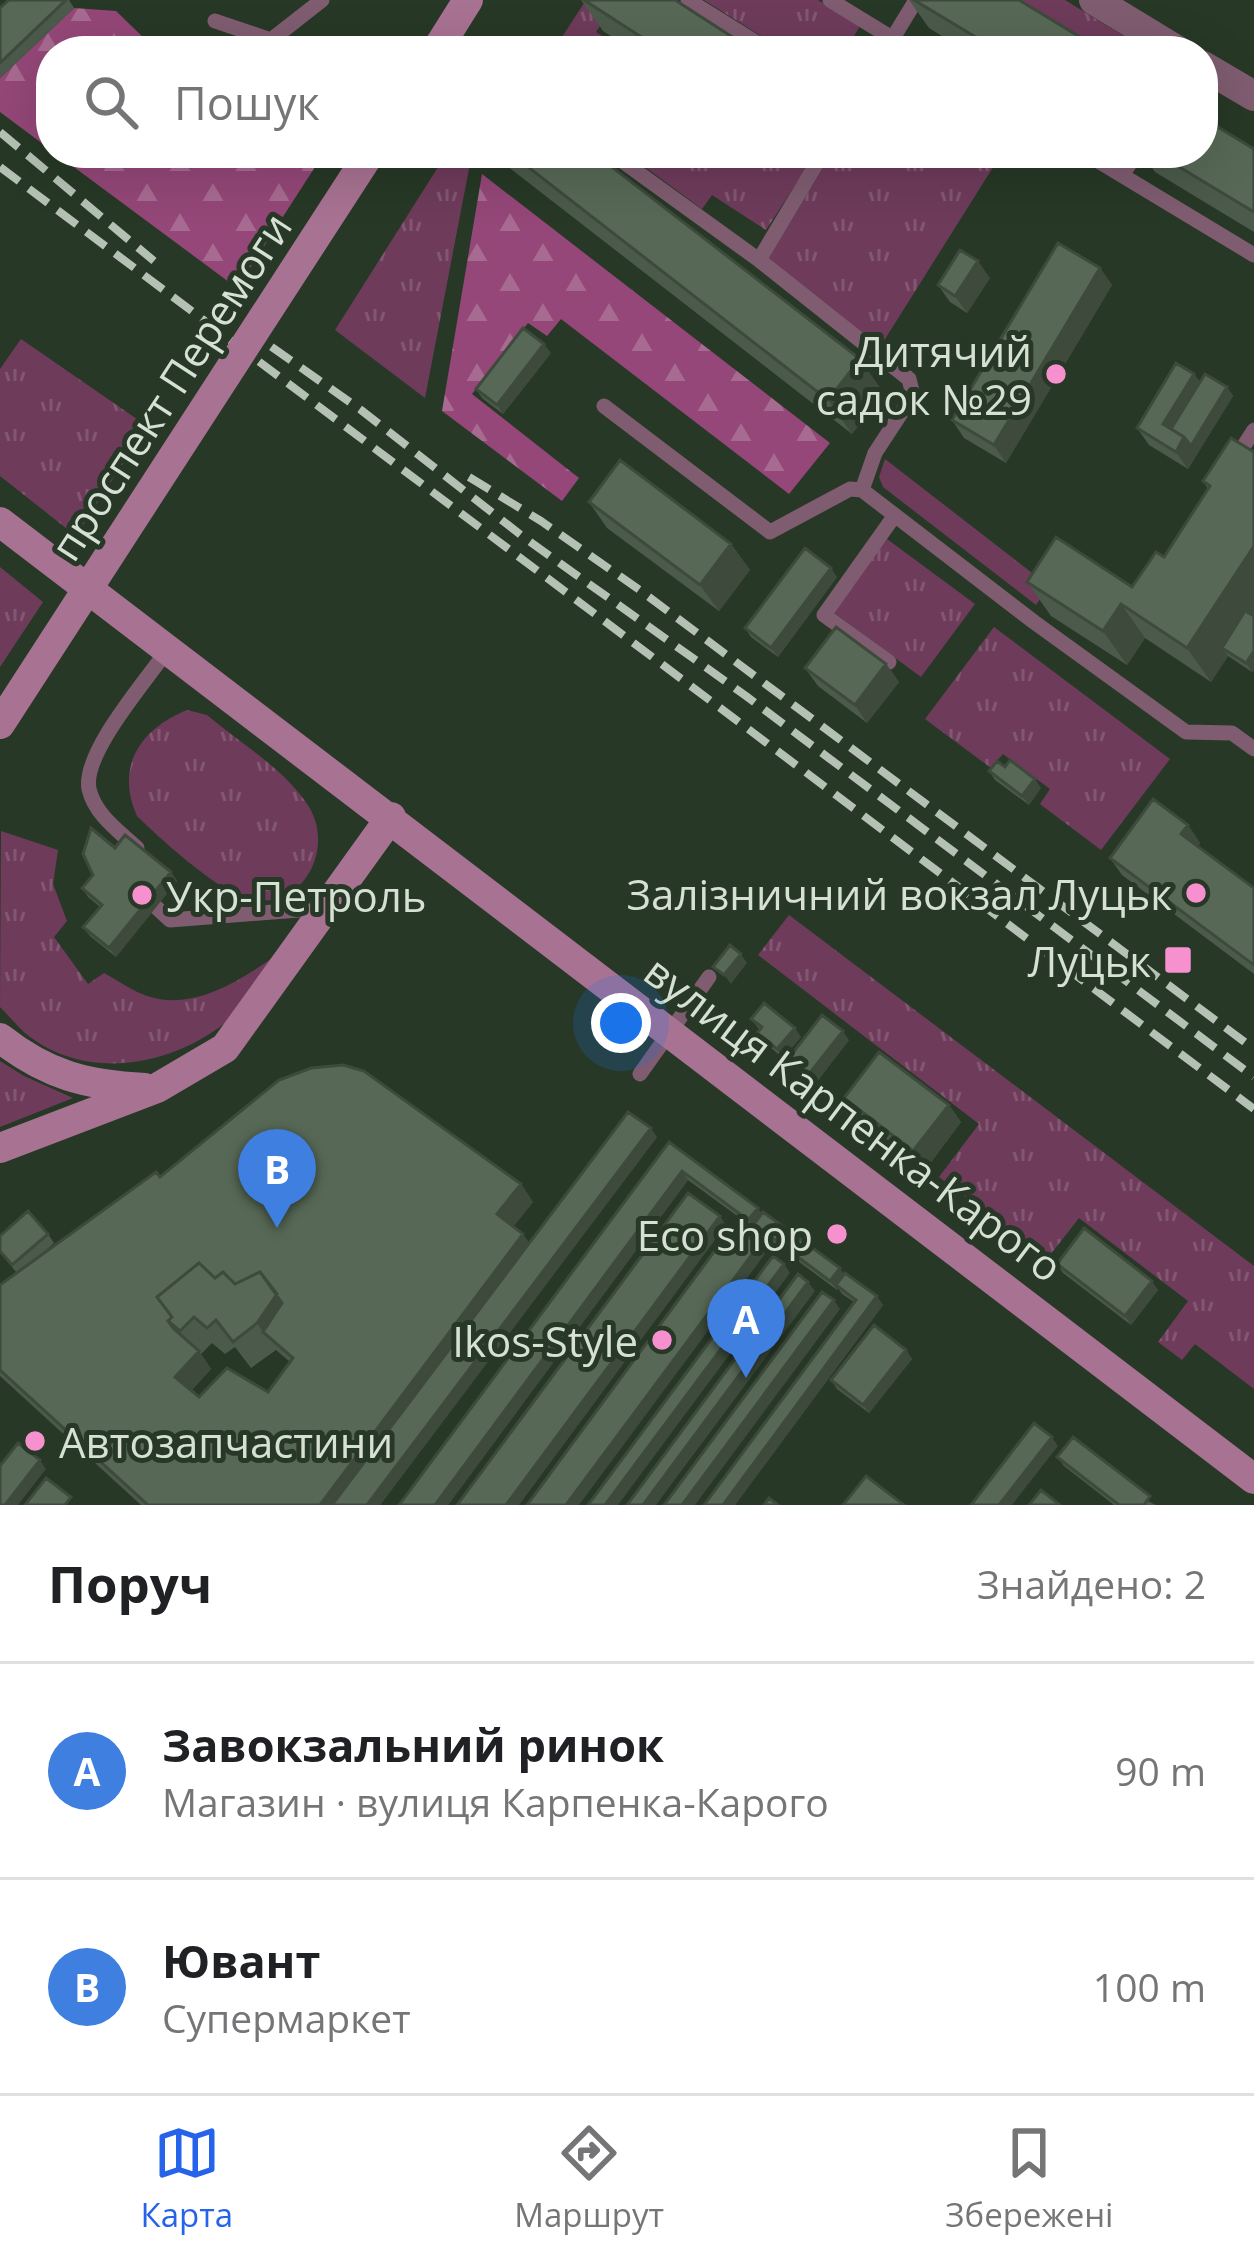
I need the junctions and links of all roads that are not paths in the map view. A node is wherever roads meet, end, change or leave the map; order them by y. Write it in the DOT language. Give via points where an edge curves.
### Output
graph roads {
  1 [pos="322,0"];
  2 [pos="469,0"];
  3 [pos="688,0"];
  4 [pos="830,0"];
  5 [pos="916,0"];
  6 [pos="1094,0"];
  7 [pos="215,21"];
  8 [pos="259,36"];
  9 [pos="276,36"];
  10 [pos="446,36"];
  11 [pos="746,36"];
  12 [pos="877,36"];
  13 [pos="894,36"];
  14 [pos="1153,36"];
  15 [pos="1218,75"];
  16 [pos="1254,96"];
  17 [pos="360,168"];
  18 [pos="632,168"];
  19 [pos="815,168"];
  20 [pos="1109,168"];
  21 [pos="1127,168"];
  22 [pos="1122,176"];
  23 [pos="1254,255"];
  24 [pos="759,260"];
  25 [pos="604,406"];
  26 [pos="862,490"];
  27 [pos="895,515"];
  28 [pos="0,522"];
  29 [pos="168,649"];
  30 [pos="889,662"];
  31 [pos="0,724"];
  32 [pos="1254,749"];
  33 [pos="391,818"];
  34 [pos="327,908"];
  35 [pos="709,977"];
  36 [pos="670,1032"];
  37 [pos="0,1038"];
  38 [pos="640,1074"];
  39 [pos="157,1088"];
  40 [pos="0,1148"];
  41 [pos="1254,1479"];
  1 -- 9 [label="lane"];
  2 -- 10 [label="main road"];
  3 -- 11 [label="lane"];
  4 -- 12 [label="lane"];
  5 -- 13 [label="lane"];
  6 -- 14 [label="street"];
  7 -- 8 [label="lane"];
  15 -- 16 [label="street"];
  17 -- 31 [label="main road, проспект Перемоги, bridge"];
  18 -- 24 [label="lane"];
  19 -- 24 [label="lane"];
  20 -- 22 [label="lane"];
  21 -- 22 [label="lane"];
  22 -- 23 [label="lane"];
  24 -- 26 [label="lane" via="909,379 913,395 875,453"];
  25 -- 26 [label="lane" via="770,532"];
  26 -- 27 [label="lane"];
  27 -- 30 [label="lane" via="824,615"];
  27 -- 32 [label="lane" via="1186,732 1232,733"];
  28 -- 29 [label="main road, вулиця Карпенка-Карого"];
  29 -- 33 [label="main road, вулиця Карпенка-Карого"];
  29 -- 34 [label="lane" via="92,758 88,787 99,813 138,848 142,895 170,920"];
  33 -- 34 [label="main road"];
  33 -- 36 [label="main road, вулиця Карпенка-Карого"];
  34 -- 39 [label="main road" via="225,1048"];
  35 -- 36 [label="lane"];
  36 -- 38 [label="lane"];
  36 -- 41 [label="main road, вулиця Карпенка-Карого"];
  37 -- 39 [label="main road" via="32,1063 94,1085"];
  39 -- 40 [label="main road"];
}
